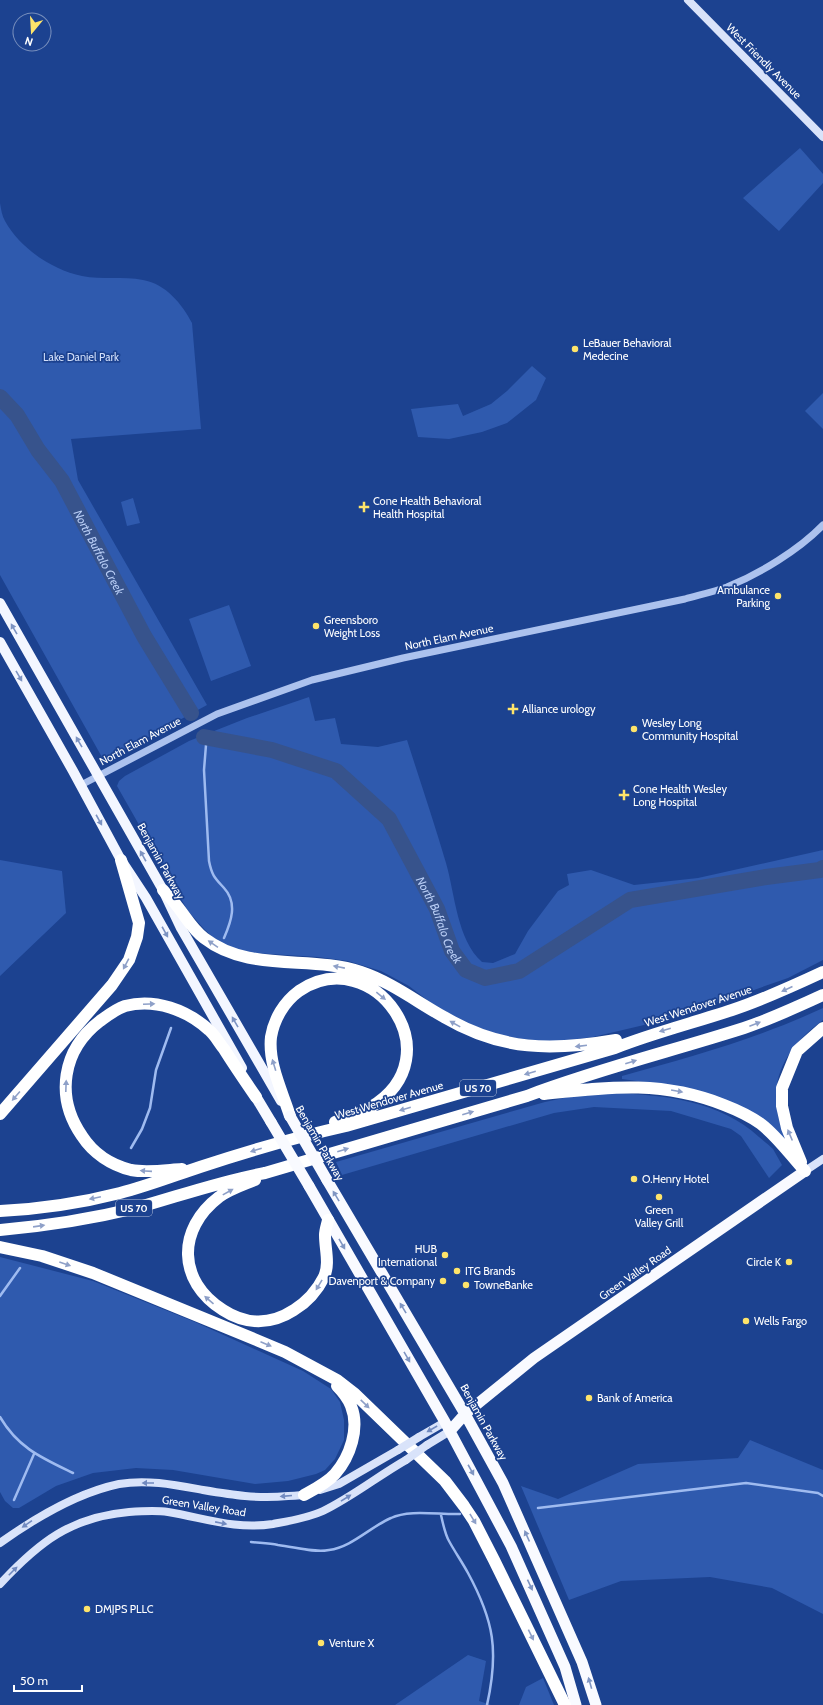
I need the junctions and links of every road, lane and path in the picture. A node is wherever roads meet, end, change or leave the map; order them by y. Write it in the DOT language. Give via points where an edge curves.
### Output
graph roads {
  1 [pos="688,0"];
  2 [pos="823,137"];
  3 [pos="823,525"];
  4 [pos="0,604"];
  5 [pos="0,642"];
  6 [pos="98,776"];
  7 [pos="81,785"];
  8 [pos="121,860"];
  9 [pos="163,890"];
  10 [pos="823,972"];
  11 [pos="823,995"];
  12 [pos="823,1028"];
  13 [pos="647,1035"];
  14 [pos="527,1096"];
  15 [pos="256,1097"];
  16 [pos="0,1114"];
  17 [pos="290,1116"];
  18 [pos="307,1134"];
  19 [pos="823,1159"];
  20 [pos="199,1167"];
  21 [pos="805,1171"];
  22 [pos="265,1173"];
  23 [pos="0,1212"];
  24 [pos="328,1220"];
  25 [pos="0,1230"];
  26 [pos="0,1247"];
  27 [pos="311,1365"];
  28 [pos="466,1414"];
  29 [pos="448,1426"];
  30 [pos="304,1495"];
  31 [pos="0,1543"];
  32 [pos="0,1584"];
  33 [pos="565,1705"];
  34 [pos="576,1705"];
  35 [pos="596,1705"];
  1 -- 2 [label="main road, West Friendly Avenue"];
  3 -- 6 [label="street, North Elam Avenue" via="780,559 753,575 725,587 685,600 403,658 312,680 217,714"];
  6 -- 4 [label="main road, Benjamin Parkway, one-way"];
  5 -- 7 [label="main road, one-way"];
  6 -- 7 [label="street, North Elam Avenue"];
  9 -- 6 [label="main road, Benjamin Parkway, one-way"];
  7 -- 8 [label="main road, one-way"];
  8 -- 15 [label="main road, one-way" via="146,898 249,1080"];
  8 -- 16 [label="highway, one-way" via="139,922 129,960 112,985"];
  13 -- 9 [label="highway, one-way" via="576,1047 508,1044 464,1029 394,987 362,972 323,964 250,959 226,952 192,927"];
  17 -- 9 [label="main road, Benjamin Parkway, one-way" via="185,934"];
  10 -- 13 [label="highway, West Wendover Avenue / US 70, one-way" via="734,1009"];
  14 -- 11 [label="highway, US 70, one-way" via="564,1082 746,1027"];
  21 -- 12 [label="highway, one-way" via="787,1128 782,1106 782,1088 797,1051"];
  13 -- 18 [label="highway, West Wendover Avenue / US 70, one-way" via="615,1048 346,1126"];
  14 -- 21 [label="highway, one-way" via="607,1087 658,1088 687,1093 740,1112 761,1124"];
  22 -- 14 [label="highway, US 70, one-way"];
  20 -- 15 [label="highway, one-way" via="157,1171 131,1170 108,1162 89,1146 77,1129 65,1095 69,1065 86,1031 125,1006 157,1004 183,1012 210,1030"];
  15 -- 24 [label="highway, bridge"];
  17 -- 18 [label="highway, one-way" via="272,1060 271,1048 274,1025 285,1004 304,988 328,980 349,981 374,990 400,1017 407,1045 404,1070 393,1088 372,1107"];
  28 -- 17 [label="highway, Benjamin Parkway, one-way, bridge"];
  18 -- 20 [label="highway, West Wendover Avenue / US 70, one-way"];
  19 -- 21 [label="main road, Green Valley Road"];
  20 -- 23 [label="highway, West Wendover Avenue / US 70, one-way" via="118,1193 47,1207"];
  21 -- 28 [label="highway, Green Valley Road" via="534,1358"];
  24 -- 22 [label="highway, one-way" via="325,1234 328,1262 324,1276 312,1296 298,1308 267,1322 254,1322 238,1318 210,1302 202,1294 190,1273 189,1237 205,1209 220,1197"];
  25 -- 22 [label="highway, US 70, one-way" via="70,1222 136,1208 232,1179"];
  24 -- 29 [label="highway, one-way"];
  26 -- 27 [label="highway, one-way" via="42,1256 93,1273"];
  27 -- 30 [label="highway" via="336,1384 346,1397 354,1417 354,1426 350,1449 335,1474"];
  27 -- 33 [label="highway, one-way" via="355,1394 445,1481 464,1506 474,1521"];
  28 -- 29 [label="highway, Green Valley Road"];
  35 -- 28 [label="highway, Benjamin Parkway, one-way" via="588,1676 528,1538 503,1483"];
  29 -- 30 [label="main road, Green Valley Road, one-way, bridge" via="419,1436 339,1484"];
  32 -- 29 [label="main road, Green Valley Road, one-way, bridge" via="38,1547 67,1528 112,1514 167,1512 229,1525 250,1526 291,1521 322,1512 406,1460"];
  29 -- 34 [label="highway, one-way" via="512,1546 536,1598 565,1666"];
  30 -- 31 [label="main road, Green Valley Road, one-way" via="260,1498 148,1482 119,1484 45,1512"];
}
